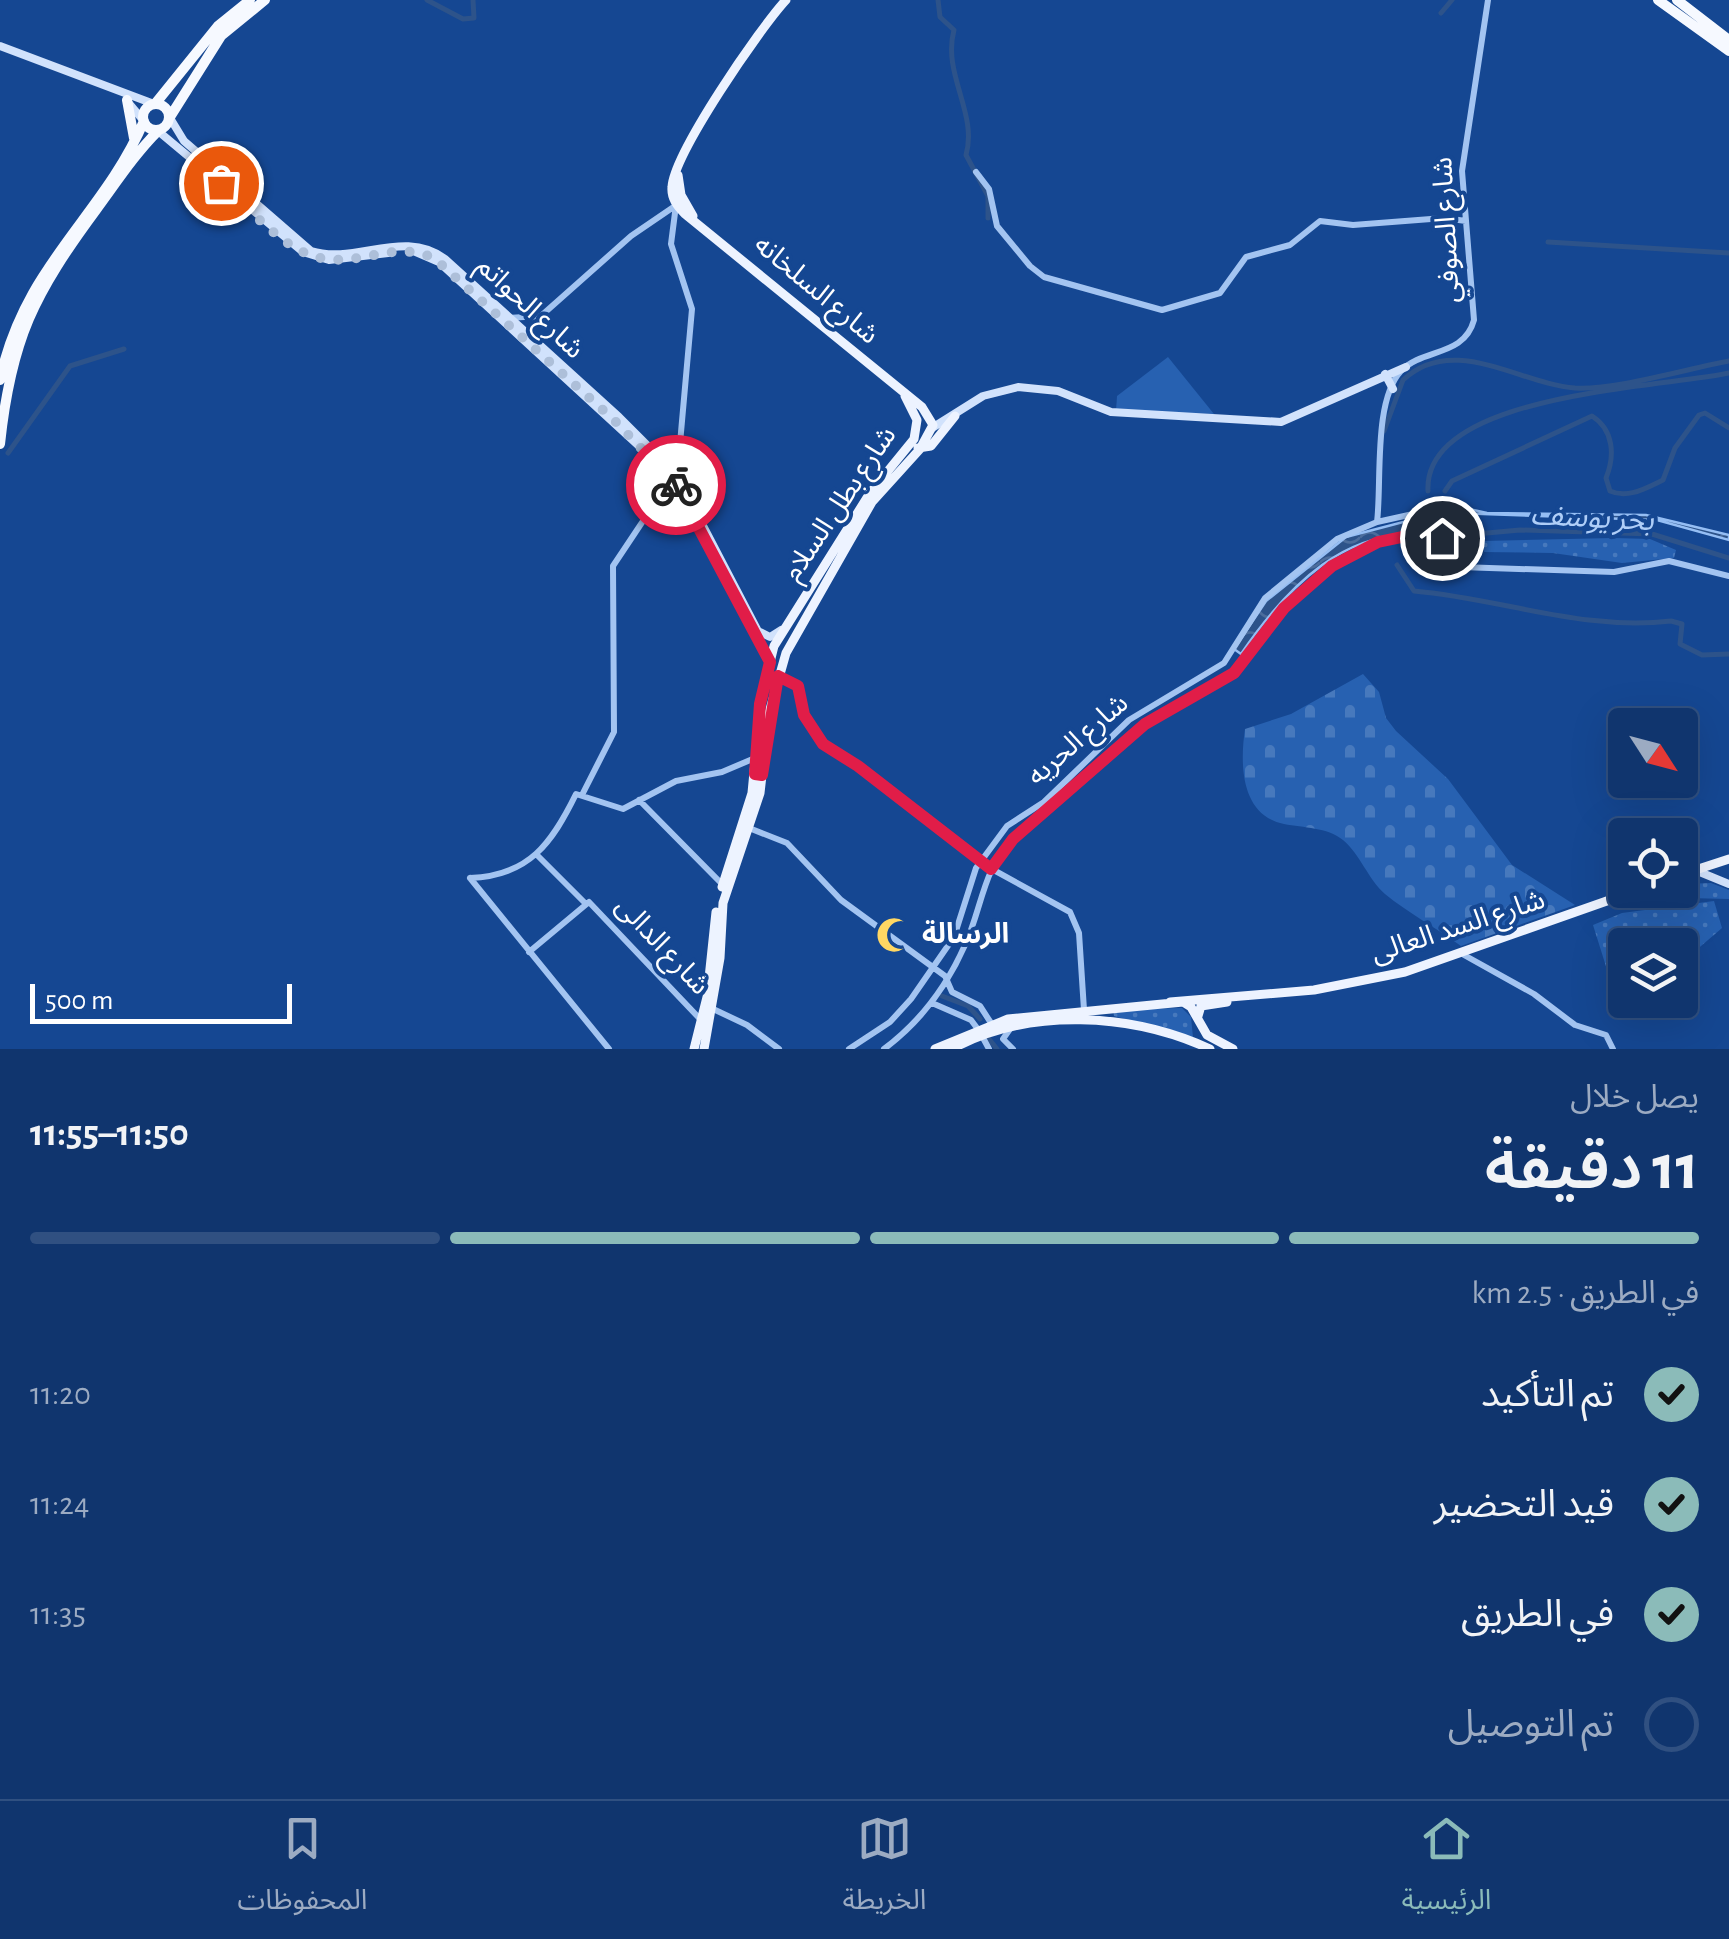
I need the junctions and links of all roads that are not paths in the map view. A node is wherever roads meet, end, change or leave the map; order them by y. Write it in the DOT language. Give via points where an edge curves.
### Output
graph roads {
  1 [pos="250,0"];
  2 [pos="265,0"];
  3 [pos="786,0"];
  4 [pos="1486,0"];
  5 [pos="1658,0"];
  6 [pos="1677,0"];
  7 [pos="776,5"];
  8 [pos="1703,25"];
  9 [pos="1729,40"];
  10 [pos="0,46"];
  11 [pos="1729,51"];
  12 [pos="113,87"];
  13 [pos="127,100"];
  14 [pos="155,104"];
  15 [pos="170,118"];
  16 [pos="143,120"];
  17 [pos="158,131"];
  18 [pos="134,141"];
  19 [pos="679,166"];
  20 [pos="976,172"];
  21 [pos="245,200"];
  22 [pos="676,205"];
  23 [pos="1466,221"];
  24 [pos="82,222"];
  25 [pos="698,222"];
  26 [pos="470,287"];
  27 [pos="541,316"];
  28 [pos="506,318"];
  29 [pos="527,337"];
  30 [pos="1406,367"];
  31 [pos="557,368"];
  32 [pos="1386,374"];
  33 [pos="0,380"];
  34 [pos="1393,389"];
  35 [pos="904,393"];
  36 [pos="931,416"];
  37 [pos="951,418"];
  38 [pos="932,428"];
  39 [pos="0,444"];
  40 [pos="916,446"];
  41 [pos="674,478"];
  42 [pos="1377,522"];
  43 [pos="856,527"];
  44 [pos="706,535"];
  45 [pos="1432,542"];
  46 [pos="1322,552"];
  47 [pos="1332,565"];
  48 [pos="1729,576"];
  49 [pos="793,614"];
  50 [pos="804,621"];
  51 [pos="784,627"];
  52 [pos="796,633"];
  53 [pos="1228,655"];
  54 [pos="770,662"];
  55 [pos="1243,663"];
  56 [pos="778,676"];
  57 [pos="1148,708"];
  58 [pos="1136,714"];
  59 [pos="1155,716"];
  60 [pos="1145,724"];
  61 [pos="756,758"];
  62 [pos="759,775"];
  63 [pos="1066,781"];
  64 [pos="1074,787"];
  65 [pos="579,794"];
  66 [pos="638,800"];
  67 [pos="1044,802"];
  68 [pos="1052,810"];
  69 [pos="747,828"];
  70 [pos="538,856"];
  71 [pos="979,862"];
  72 [pos="1729,862"];
  73 [pos="731,868"];
  74 [pos="991,869"];
  75 [pos="1698,872"];
  76 [pos="1702,873"];
  77 [pos="1698,874"];
  78 [pos="723,884"];
  79 [pos="1729,884"];
  80 [pos="1608,901"];
  81 [pos="587,903"];
  82 [pos="1608,905"];
  83 [pos="529,952"];
  84 [pos="716,954"];
  85 [pos="1464,955"];
  86 [pos="931,966"];
  87 [pos="945,976"];
  88 [pos="1350,987"];
  89 [pos="1231,999"];
  90 [pos="1170,1002"];
  91 [pos="932,1003"];
  92 [pos="1116,1006"];
  93 [pos="711,1008"];
  94 [pos="1090,1009"];
  95 [pos="1198,1016"];
  96 [pos="702,1021"];
  97 [pos="1097,1021"];
  98 [pos="890,1022"];
  99 [pos="1119,1022"];
  100 [pos="992,1023"];
  101 [pos="1013,1027"];
  102 [pos="979,1031"];
  103 [pos="902,1036"];
  104 [pos="701,1045"];
  105 [pos="1209,1046"];
  106 [pos="608,1049"];
  107 [pos="779,1049"];
  108 [pos="850,1049"];
  109 [pos="884,1049"];
  110 [pos="936,1049"];
  111 [pos="952,1049"];
  112 [pos="989,1049"];
  113 [pos="1013,1049"];
  114 [pos="1233,1049"];
  115 [pos="1612,1049"];
  1 -- 14 [label="highway" via="218,26"];
  2 -- 15 [label="highway" via="220,36"];
  3 -- 7 [label="main road"];
  4 -- 23 [label="street, شارع الصوفي" via="1463,153"];
  5 -- 8 [label="highway"];
  6 -- 8 [label="highway"];
  7 -- 19 [label="main road"];
  8 -- 9 [label="highway"];
  8 -- 11 [label="highway"];
  10 -- 12 [label="main road"];
  12 -- 13 [label="main road"];
  12 -- 14 [label="main road"];
  13 -- 16 [label="main road"];
  13 -- 18 [label="highway"];
  14 -- 15 [label="highway"];
  14 -- 16 [label="highway"];
  15 -- 17 [label="highway"];
  15 -- 21 [label="main road, شارع الحواتم"];
  16 -- 17 [label="highway"];
  16 -- 18 [label="highway"];
  17 -- 21 [label="main road, شارع الحواتم"];
  17 -- 24 [label="highway"];
  18 -- 24 [label="highway"];
  19 -- 22 [label="main road" via="672,186"];
  19 -- 25 [label="main road" via="681,195"];
  20 -- 23 [label="street" via="988,186 996,226 1033,269 1156,310 1215,296 1246,256 1290,245 1320,221"];
  21 -- 26 [label="main road, شارع الحواتم" via="311,250 420,246 442,257"];
  22 -- 25 [label="main road, شارع السلخانه"];
  22 -- 27 [label="street"];
  22 -- 41 [label="street" via="670,240 692,306"];
  23 -- 30 [label="street, شارع الصوفي" via="1472,326 1457,344"];
  24 -- 33 [label="highway" via="26,302"];
  24 -- 39 [label="highway" via="19,338"];
  25 -- 35 [label="main road, شارع السلخانه"];
  26 -- 28 [label="main road, شارع الحواتم"];
  26 -- 31 [label="main road, شارع الحواتم"];
  27 -- 28 [label="street"];
  27 -- 29 [label="street"];
  28 -- 29 [label="main road, شارع الحواتم"];
  29 -- 31 [label="main road, شارع الحواتم"];
  30 -- 32 [label="main road"];
  30 -- 34 [label="street"];
  31 -- 41 [label="main road, شارع الحواتم" via="619,417"];
  32 -- 34 [label="main road"];
  32 -- 37 [label="main road" via="1281,422 1111,412 1058,391 1018,387 983,396"];
  34 -- 42 [label="street" via="1379,438"];
  35 -- 36 [label="main road, شارع بطل السلام"];
  35 -- 40 [label="main road, شارع بطل السلام" via="916,420"];
  36 -- 37 [label="main road"];
  36 -- 38 [label="main road, شارع بطل السلام"];
  37 -- 38 [label="main road"];
  37 -- 40 [label="main road" via="931,446"];
  38 -- 40 [label="main road, شارع بطل السلام"];
  40 -- 43 [label="main road, شارع بطل السلام" via="872,490"];
  41 -- 44 [label="main road, شارع الحواتم"];
  41 -- 65 [label="street" via="613,566 614,732"];
  42 -- 45 [label="street, شارع الحريه" via="1431,510 1445,520 1442,538"];
  42 -- 46 [label="street, شارع الحريه"];
  43 -- 49 [label="main road, شارع بطل السلام"];
  43 -- 50 [label="main road, شارع بطل السلام"];
  44 -- 51 [label="main road, شارع الحواتم" via="760,633 773,636"];
  44 -- 54 [label="main road, شارع الحواتم"];
  45 -- 47 [label="street" via="1389,539"];
  45 -- 48 [label="street" via="1429,557 1460,567 1598,572 1674,562"];
  46 -- 47 [label="street"];
  46 -- 53 [label="street, شارع الحريه" via="1262,601"];
  47 -- 55 [label="street" via="1284,608"];
  49 -- 50 [label="main road"];
  49 -- 51 [label="main road, شارع بطل السلام"];
  50 -- 52 [label="main road, شارع بطل السلام"];
  51 -- 52 [label="main road" via="792,624"];
  51 -- 54 [label="main road, شارع بطل السلام"];
  52 -- 56 [label="main road, شارع بطل السلام"];
  53 -- 55 [label="street"];
  53 -- 57 [label="street, شارع الحريه" via="1218,668"];
  54 -- 61 [label="main road, شارع بطل السلام"];
  55 -- 59 [label="street"];
  56 -- 62 [label="main road, شارع بطل السلام"];
  56 -- 71 [label="street" via="798,686 804,715 823,744"];
  57 -- 58 [label="street, شارع الحريه"];
  57 -- 59 [label="street"];
  58 -- 60 [label="street"];
  58 -- 63 [label="street, شارع الحريه"];
  59 -- 60 [label="street"];
  60 -- 64 [label="street"];
  61 -- 62 [label="main road, شارع بطل السلام"];
  61 -- 66 [label="street" via="682,778"];
  62 -- 69 [label="main road, شارع بطل السلام"];
  62 -- 73 [label="main road, شارع بطل السلام"];
  63 -- 64 [label="street"];
  63 -- 67 [label="street, شارع الحريه"];
  64 -- 68 [label="street"];
  65 -- 66 [label="street" via="623,809"];
  65 -- 70 [label="street"];
  66 -- 78 [label="street"];
  67 -- 68 [label="street"];
  67 -- 71 [label="street, شارع الحريه" via="1007,826"];
  68 -- 74 [label="street" via="1013,839"];
  69 -- 73 [label="main road, شارع بطل السلام"];
  69 -- 86 [label="street" via="792,847 841,900"];
  70 -- 81 [label="street, شارع الدالى"];
  70 -- 83 [label="street" via="508,872 470,878"];
  71 -- 74 [label="street"];
  71 -- 86 [label="street, شارع الحريه" via="956,932"];
  72 -- 75 [label="main road"];
  72 -- 76 [label="main road"];
  73 -- 78 [label="main road, شارع بطل السلام"];
  73 -- 84 [label="main road, شارع بطل السلام"];
  74 -- 87 [label="street" via="965,945"];
  74 -- 94 [label="street" via="1074,916"];
  76 -- 77 [label="main road"];
  76 -- 79 [label="main road"];
  78 -- 84 [label="main road, شارع بطل السلام"];
  80 -- 88 [label="main road, شارع السد العالى"];
  81 -- 83 [label="street"];
  81 -- 96 [label="street, شارع الدالى"];
  82 -- 85 [label="main road, شارع السد العالى"];
  83 -- 106 [label="street"];
  84 -- 93 [label="main road, شارع بطل السلام"];
  84 -- 96 [label="main road, شارع بطل السلام"];
  85 -- 88 [label="main road, شارع السد العالى" via="1403,978"];
  85 -- 115 [label="street" via="1575,1025 1606,1035"];
  86 -- 87 [label="street"];
  86 -- 98 [label="street, شارع الحريه"];
  87 -- 91 [label="street"];
  87 -- 100 [label="street" via="952,992 980,1006"];
  88 -- 89 [label="main road, شارع السد العالى"];
  88 -- 89 [label="main road, شارع السد العالى" via="1277,988"];
  89 -- 90 [label="main road, شارع السد العالى"];
  89 -- 95 [label="main road, شارع السد العالى" via="1201,1006"];
  90 -- 92 [label="main road, شارع السد العالى"];
  90 -- 95 [label="main road" via="1189,1004"];
  90 -- 105 [label="main road" via="1191,1010"];
  91 -- 102 [label="street" via="971,1020"];
  91 -- 103 [label="street"];
  92 -- 94 [label="main road, شارع السد العالى"];
  92 -- 99 [label="main road" via="1111,1015"];
  93 -- 104 [label="main road, شارع بطل السلام"];
  93 -- 107 [label="street"];
  94 -- 97 [label="main road" via="1100,1015"];
  94 -- 100 [label="main road, شارع السد العالى"];
  95 -- 105 [label="main road"];
  96 -- 104 [label="main road, شارع بطل السلام"];
  97 -- 99 [label="main road"];
  97 -- 101 [label="main road"];
  98 -- 103 [label="street"];
  98 -- 108 [label="street, شارع الحريه"];
  99 -- 105 [label="main road"];
  100 -- 102 [label="main road, شارع السد العالى"];
  101 -- 102 [label="main road"];
  101 -- 113 [label="street" via="1002,1039"];
  102 -- 110 [label="main road"];
  102 -- 111 [label="main road"];
  102 -- 112 [label="street"];
  103 -- 109 [label="street"];
  105 -- 114 [label="main road"];
}
